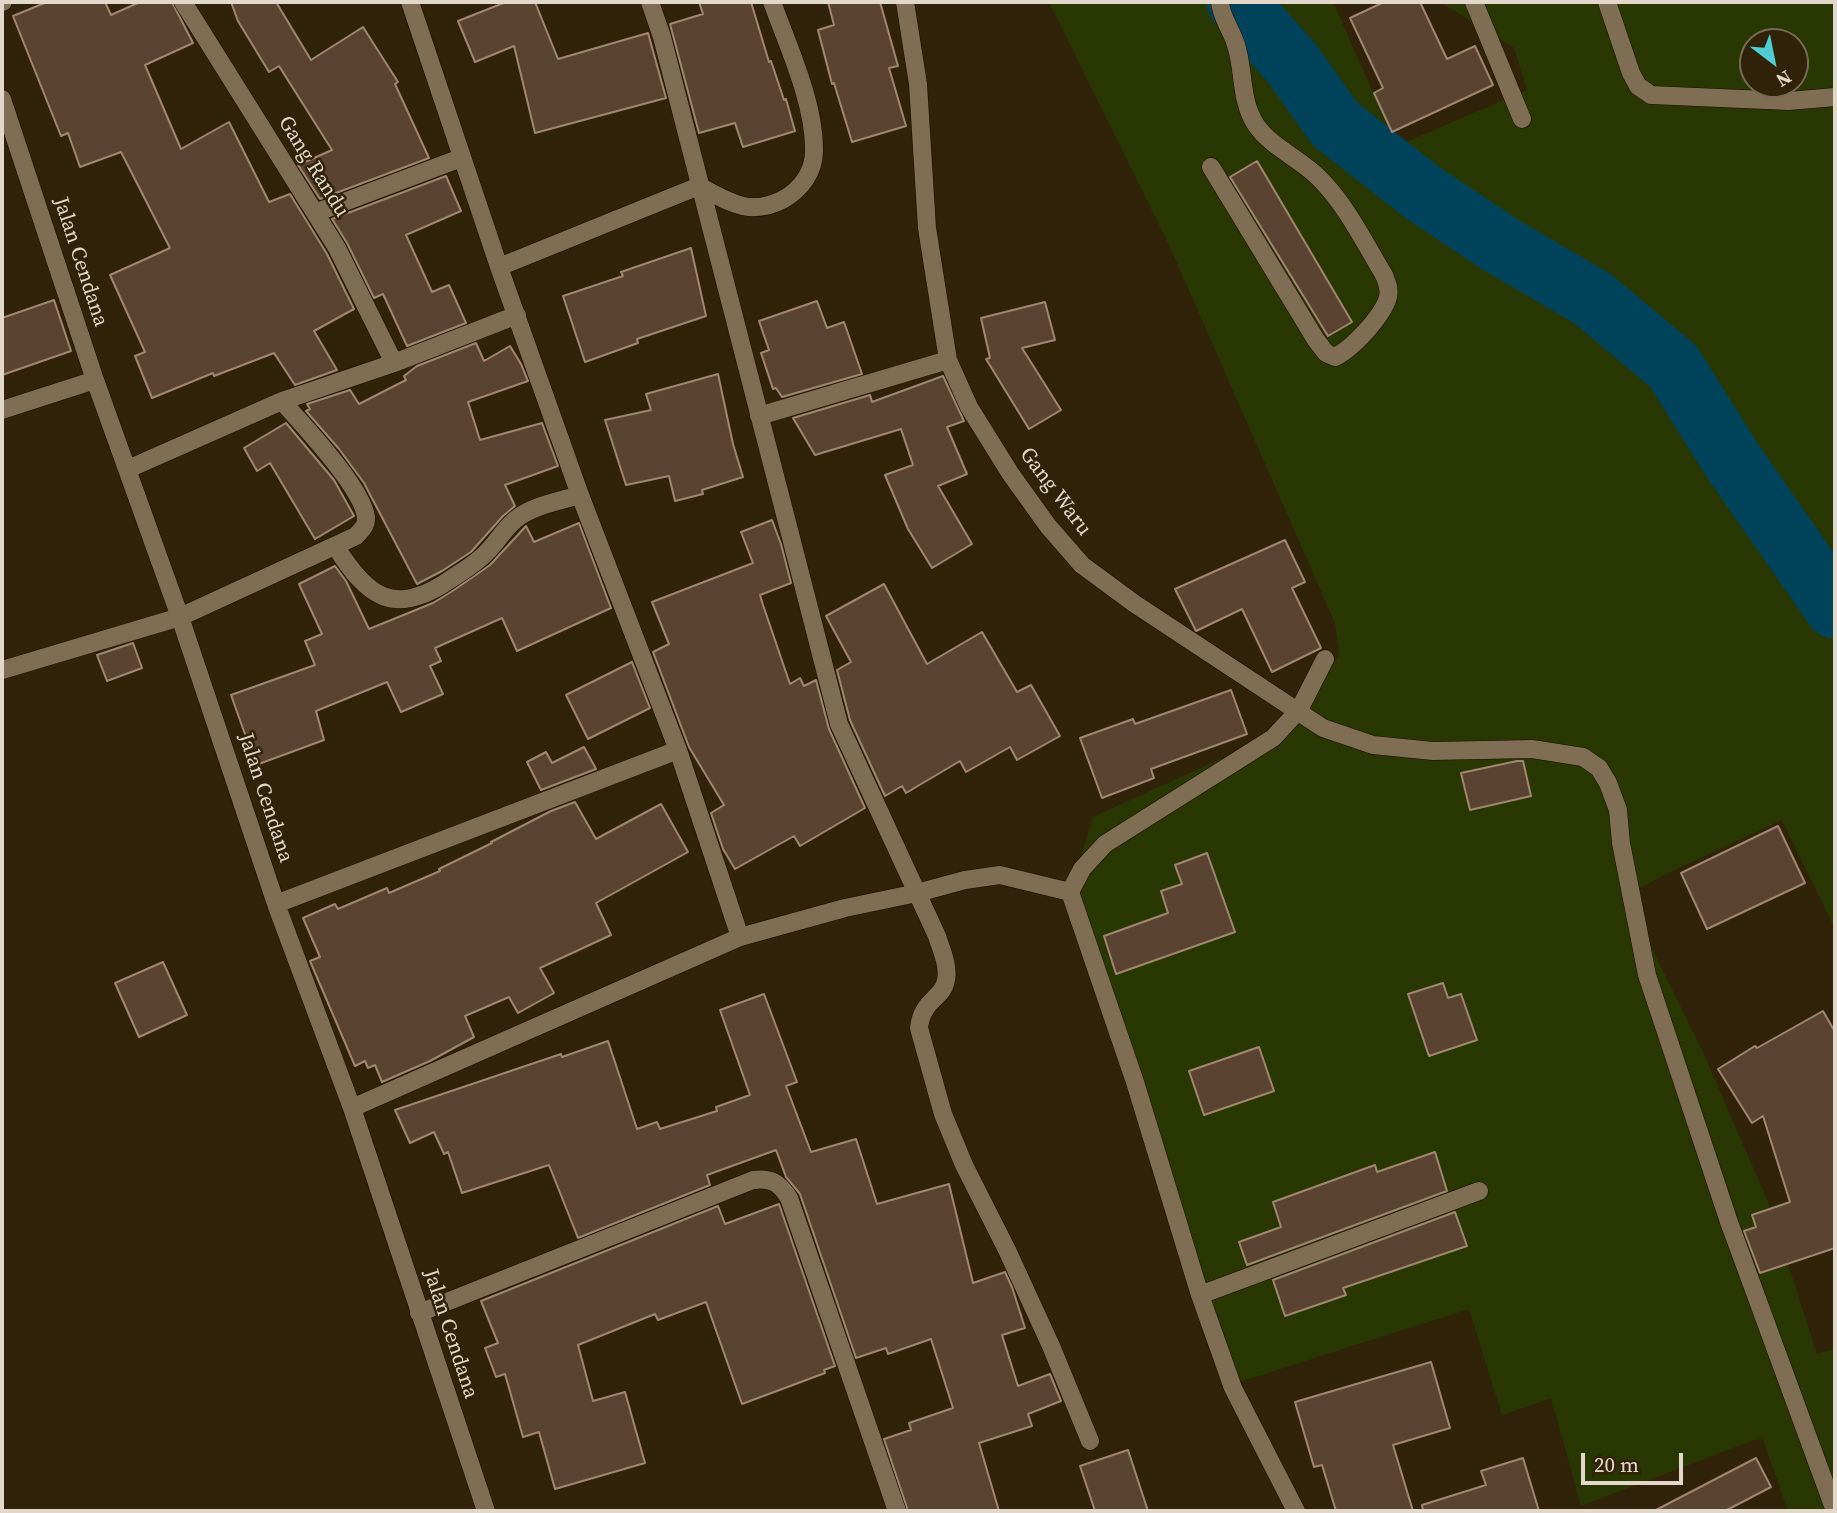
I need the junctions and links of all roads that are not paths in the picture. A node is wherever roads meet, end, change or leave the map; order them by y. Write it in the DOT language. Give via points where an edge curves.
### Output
graph roads {
  1 [pos="183,2"];
  2 [pos="410,2"];
  3 [pos="650,2"];
  4 [pos="772,2"];
  5 [pos="905,2"];
  6 [pos="1220,2"];
  7 [pos="1474,2"];
  8 [pos="1607,2"];
  9 [pos="1835,96"];
  10 [pos="2,99"];
  11 [pos="1522,119"];
  12 [pos="461,158"];
  13 [pos="1211,167"];
  14 [pos="699,187"];
  15 [pos="316,213"];
  16 [pos="499,267"];
  17 [pos="517,315"];
  18 [pos="948,360"];
  19 [pos="394,363"];
  20 [pos="95,380"];
  21 [pos="282,401"];
  22 [pos="2,410"];
  23 [pos="759,416"];
  24 [pos="128,469"];
  25 [pos="580,495"];
  26 [pos="336,547"];
  27 [pos="180,617"];
  28 [pos="1325,659"];
  29 [pos="2,670"];
  30 [pos="1299,710"];
  31 [pos="678,750"];
  32 [pos="1070,892"];
  33 [pos="917,894"];
  34 [pos="276,904"];
  35 [pos="740,937"];
  36 [pos="352,1108"];
  37 [pos="1479,1191"];
  38 [pos="1200,1295"];
  39 [pos="419,1313"];
  40 [pos="1090,1441"];
  41 [pos="486,1511"];
  42 [pos="897,1511"];
  43 [pos="1296,1511"];
  44 [pos="1835,1511"];
  1 -- 15 [label="street, Gang Randu"];
  2 -- 12 [label="street"];
  3 -- 14 [label="street"];
  4 -- 14 [label="street" via="811,121 814,153 809,175 795,193 759,207 739,206"];
  5 -- 18 [label="street, Gang Waru" via="918,84 927,228"];
  6 -- 13 [label="street" via="1235,41 1247,108 1256,126 1332,191 1389,289 1387,299 1344,353 1335,357 1326,353 1316,340"];
  7 -- 11 [label="street"];
  8 -- 9 [label="street" via="1631,74 1651,95 1789,101"];
  10 -- 20 [label="street, Jalan Cendana"];
  12 -- 15 [label="street"];
  12 -- 16 [label="street"];
  14 -- 16 [label="street"];
  14 -- 23 [label="street"];
  15 -- 19 [label="street, Gang Randu"];
  16 -- 17 [label="street"];
  17 -- 19 [label="street"];
  17 -- 25 [label="street"];
  18 -- 23 [label="street"];
  18 -- 30 [label="street, Gang Waru" via="969,407 1010,473 1082,565"];
  19 -- 21 [label="street"];
  20 -- 22 [label="street"];
  20 -- 24 [label="street, Jalan Cendana"];
  21 -- 24 [label="street"];
  21 -- 26 [label="street" via="353,487 367,518 356,536"];
  23 -- 33 [label="street" via="839,724"];
  24 -- 27 [label="street, Jalan Cendana"];
  25 -- 26 [label="street" via="517,518 486,553 415,599 401,601 366,586"];
  25 -- 31 [label="street"];
  26 -- 27 [label="street"];
  27 -- 29 [label="street"];
  27 -- 34 [label="street, Jalan Cendana"];
  28 -- 30 [label="street"];
  30 -- 32 [label="street" via="1273,738 1105,844 1082,869"];
  30 -- 44 [label="street, Gang Waru" via="1323,728 1373,745 1433,751 1532,749 1583,757 1600,768 1618,810 1647,975 1729,1222"];
  31 -- 34 [label="street"];
  31 -- 35 [label="street"];
  32 -- 33 [label="street" via="1000,875"];
  32 -- 38 [label="street" via="1135,1082"];
  33 -- 35 [label="street"];
  33 -- 40 [label="street" via="937,936 946,969 946,982 924,1010 919,1028 943,1114"];
  34 -- 36 [label="street, Jalan Cendana"];
  35 -- 36 [label="street"];
  36 -- 39 [label="street, Jalan Cendana"];
  37 -- 38 [label="street"];
  38 -- 43 [label="street" via="1233,1388"];
  39 -- 41 [label="street, Jalan Cendana"];
  39 -- 42 [label="street" via="767,1178 781,1185 789,1198"];
}
